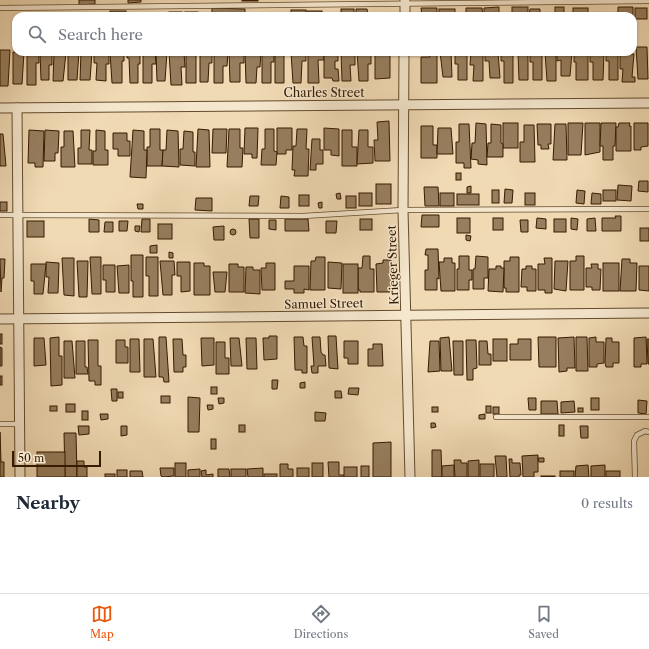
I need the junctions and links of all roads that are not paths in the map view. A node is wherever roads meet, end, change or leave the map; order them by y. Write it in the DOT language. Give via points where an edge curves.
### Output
graph roads {
  1 [pos="649,1"];
  2 [pos="405,2"];
  3 [pos="0,8"];
  4 [pos="404,56"];
  5 [pos="649,103"];
  6 [pos="403,105"];
  7 [pos="0,108"];
  8 [pos="17,108"];
  9 [pos="649,209"];
  10 [pos="403,210"];
  11 [pos="0,215"];
  12 [pos="17,215"];
  13 [pos="649,313"];
  14 [pos="407,314"];
  15 [pos="0,319"];
  16 [pos="18,319"];
  17 [pos="496,417"];
  18 [pos="649,417"];
  19 [pos="0,424"];
  20 [pos="20,424"];
  21 [pos="649,432"];
  22 [pos="20,477"];
  23 [pos="410,477"];
  24 [pos="634,477"];
  1 -- 2 [label="lane"];
  2 -- 3 [label="lane"];
  4 -- 6 [label="street, Krieger Street"];
  5 -- 6 [label="street, Charles Street"];
  6 -- 8 [label="street, Charles Street"];
  6 -- 10 [label="street, Krieger Street"];
  7 -- 8 [label="street, Charles Street"];
  8 -- 12 [label="street"];
  9 -- 10 [label="lane"];
  10 -- 12 [label="lane" via="303,216"];
  10 -- 14 [label="street, Krieger Street"];
  11 -- 12 [label="lane"];
  12 -- 16 [label="street"];
  13 -- 14 [label="street, Samuel Street"];
  14 -- 16 [label="street, Samuel Street"];
  14 -- 23 [label="street, Krieger Street"];
  15 -- 16 [label="street, Samuel Street"];
  16 -- 20 [label="street"];
  17 -- 18 [label="lane"];
  19 -- 20 [label="lane"];
  20 -- 22 [label="street"];
  21 -- 24 [label="lane" via="637,435 634,441"];
}
